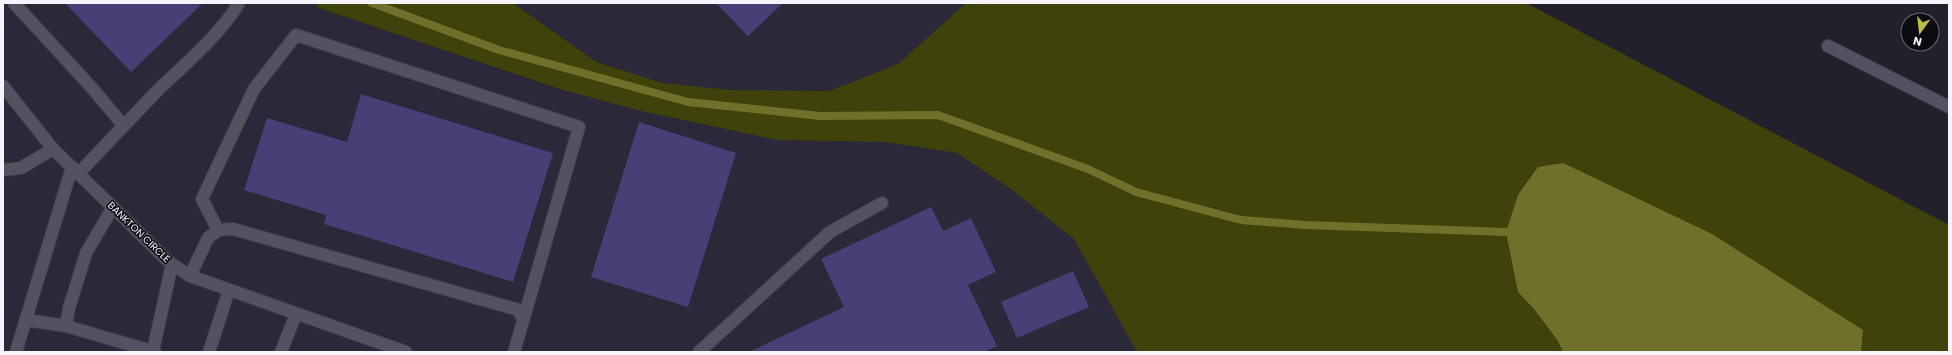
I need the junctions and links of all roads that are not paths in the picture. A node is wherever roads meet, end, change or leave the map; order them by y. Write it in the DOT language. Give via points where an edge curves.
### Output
graph roads {
  1 [pos="14,3"];
  2 [pos="239,3"];
  3 [pos="1828,46"];
  4 [pos="3,86"];
  5 [pos="1949,107"];
  6 [pos="124,126"];
  7 [pos="53,149"];
  8 [pos="3,170"];
  9 [pos="75,171"];
  10 [pos="882,203"];
  11 [pos="113,207"];
  12 [pos="218,230"];
  13 [pos="172,264"];
  14 [pos="190,276"];
  15 [pos="229,290"];
  16 [pos="296,314"];
  17 [pos="26,320"];
  18 [pos="523,321"];
  19 [pos="66,326"];
  20 [pos="16,352"];
  21 [pos="154,352"];
  22 [pos="209,352"];
  23 [pos="281,352"];
  24 [pos="406,352"];
  25 [pos="514,352"];
  26 [pos="699,352"];
  1 -- 6 [label="street"];
  2 -- 6 [label="street" via="230,17 199,51"];
  3 -- 5 [label="street"];
  4 -- 7 [label="street, BANKTON CIRCLE"];
  6 -- 9 [label="street"];
  7 -- 8 [label="street" via="21,168"];
  7 -- 9 [label="street, BANKTON CIRCLE"];
  9 -- 11 [label="street, BANKTON CIRCLE"];
  9 -- 17 [label="street"];
  10 -- 26 [label="street" via="830,232"];
  11 -- 13 [label="street, BANKTON CIRCLE"];
  11 -- 19 [label="street" via="86,253"];
  12 -- 14 [label="street" via="208,238"];
  12 -- 18 [label="street" via="233,229 519,310"];
  12 -- 18 [label="street" via="202,199 254,89 296,35 579,127"];
  13 -- 14 [label="street, BANKTON CIRCLE"];
  13 -- 21 [label="street"];
  14 -- 15 [label="street, BANKTON CIRCLE"];
  15 -- 16 [label="street, BANKTON CIRCLE"];
  15 -- 22 [label="street"];
  16 -- 23 [label="street"];
  16 -- 24 [label="street, BANKTON CIRCLE"];
  17 -- 19 [label="street"];
  17 -- 20 [label="street"];
  18 -- 25 [label="street"];
  19 -- 21 [label="street"];
}
